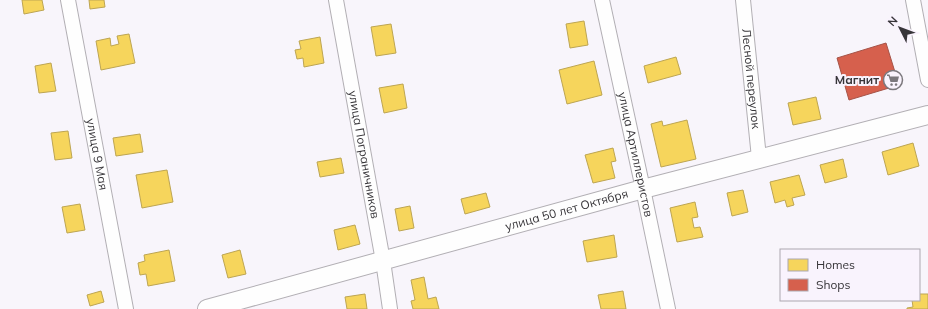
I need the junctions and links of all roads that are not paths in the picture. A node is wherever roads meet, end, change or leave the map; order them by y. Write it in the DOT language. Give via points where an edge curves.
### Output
graph roads {
  1 [pos="68,0"];
  2 [pos="336,0"];
  3 [pos="602,0"];
  4 [pos="743,0"];
  5 [pos="913,0"];
  6 [pos="928,80"];
  7 [pos="928,115"];
  8 [pos="759,158"];
  9 [pos="643,189"];
  10 [pos="383,261"];
  11 [pos="126,309"];
  12 [pos="206,309"];
  13 [pos="390,309"];
  14 [pos="668,309"];
  1 -- 11 [label="street, улица 9 Мая"];
  2 -- 10 [label="street, улица Пограничников"];
  3 -- 9 [label="street, улица Артиллеристов"];
  4 -- 8 [label="street, Лесной переулок"];
  5 -- 6 [label="street"];
  7 -- 8 [label="street, улица 50 лет Октября"];
  8 -- 9 [label="street, улица 50 лет Октября"];
  9 -- 10 [label="street, улица 50 лет Октября"];
  9 -- 14 [label="street, улица Артиллеристов"];
  10 -- 12 [label="street, улица 50 лет Октября"];
  10 -- 13 [label="street, улица Пограничников"];
}
